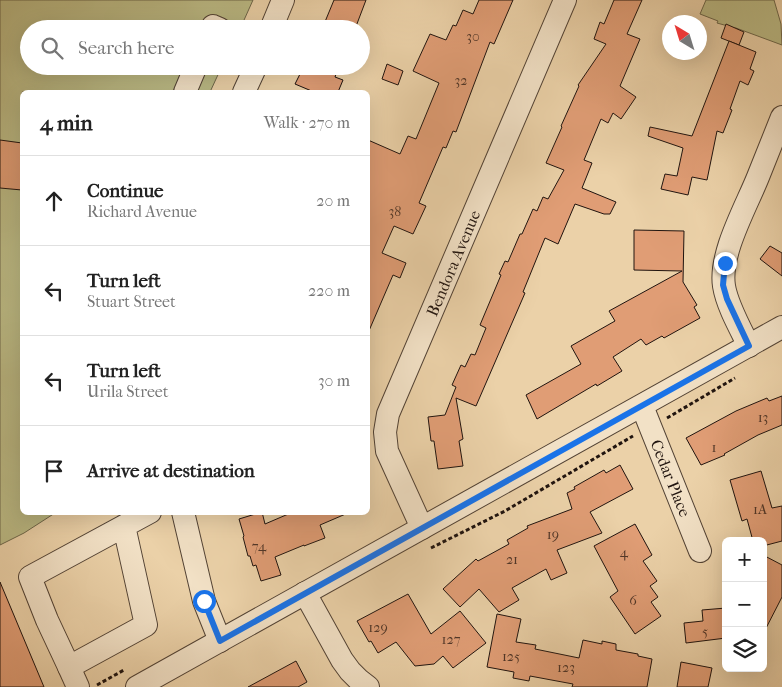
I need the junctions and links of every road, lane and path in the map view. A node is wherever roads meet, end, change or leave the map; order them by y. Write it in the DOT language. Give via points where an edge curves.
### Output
graph roads {
  1 [pos="284,0"];
  2 [pos="565,0"];
  3 [pos="276,20"];
  4 [pos="192,75"];
  5 [pos="252,75"];
  6 [pos="186,90"];
  7 [pos="245,90"];
  8 [pos="782,117"];
  9 [pos="782,327"];
  10 [pos="749,346"];
  11 [pos="642,406"];
  12 [pos="146,515"];
  13 [pos="184,515"];
  14 [pos="124,526"];
  15 [pos="422,528"];
  16 [pos="700,551"];
  17 [pos="304,594"];
  18 [pos="220,641"];
  19 [pos="69,667"];
  20 [pos="78,687"];
  21 [pos="137,687"];
  22 [pos="368,687"];
  1 -- 3 [label="street"];
  2 -- 15 [label="street, Bendora Avenue" via="388,414 384,432 387,451"];
  4 -- 6 [label="street"];
  5 -- 7 [label="street"];
  8 -- 10 [label="street" via="733,234 725,263 723,285 727,299"];
  9 -- 10 [label="street"];
  10 -- 11 [label="street"];
  11 -- 15 [label="street"];
  11 -- 16 [label="street, Cedar Place"];
  12 -- 14 [label="street"];
  13 -- 18 [label="street" via="204,601"];
  14 -- 19 [label="street" via="146,625"];
  14 -- 19 [label="street" via="30,577"];
  15 -- 17 [label="street"];
  17 -- 18 [label="street"];
  17 -- 22 [label="street" via="342,660"];
  18 -- 21 [label="street"];
  19 -- 20 [label="street"];
}
